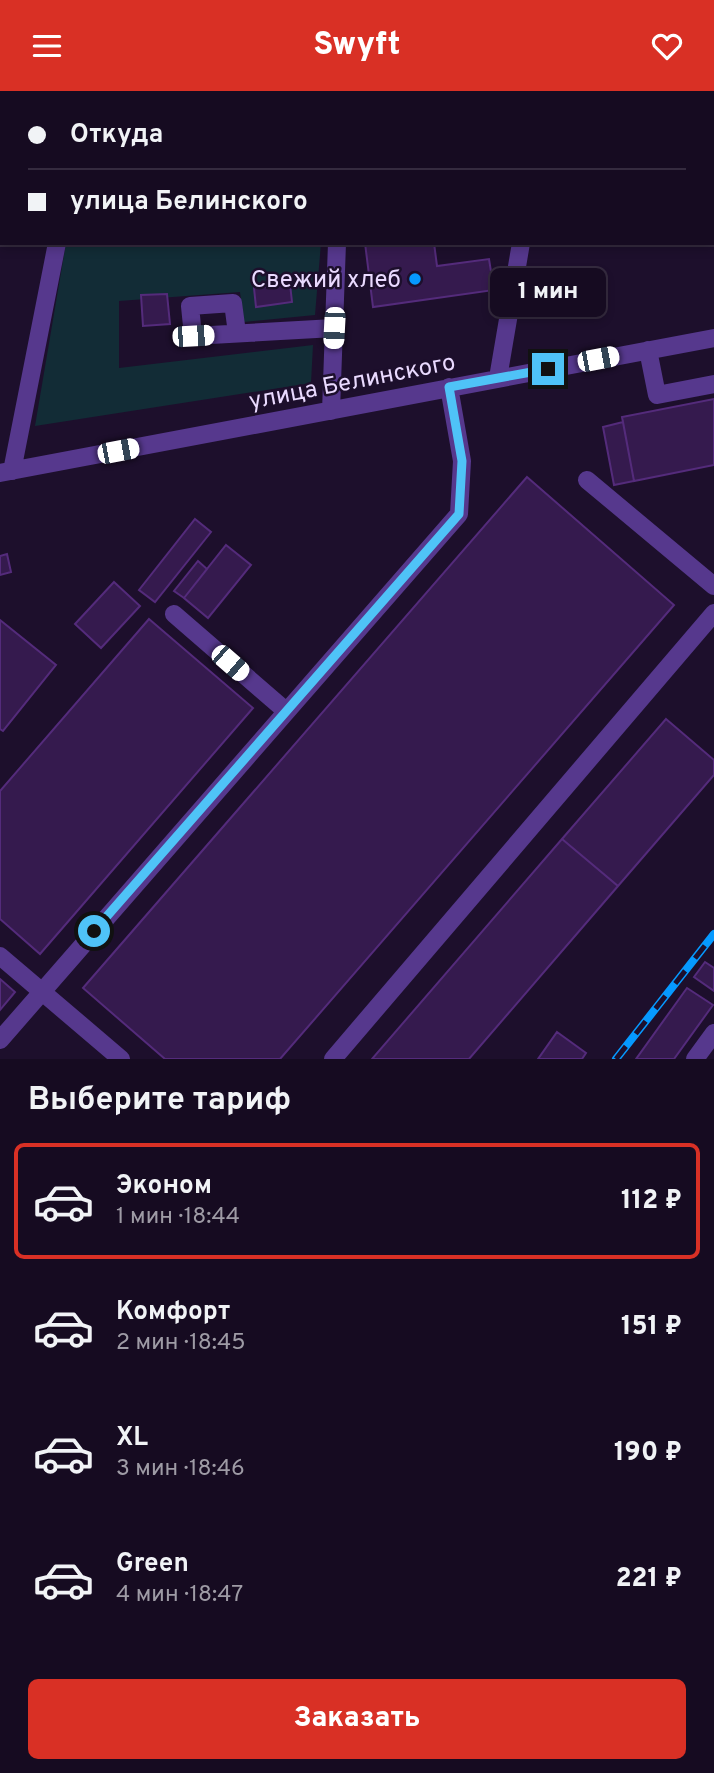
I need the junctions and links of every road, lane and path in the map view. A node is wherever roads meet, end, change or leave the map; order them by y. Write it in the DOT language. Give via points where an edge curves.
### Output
graph roads {
  1 [pos="57,245"];
  2 [pos="337,245"];
  3 [pos="521,245"];
  4 [pos="334,325"];
  5 [pos="237,333"];
  6 [pos="714,338"];
  7 [pos="648,350"];
  8 [pos="498,378"];
  9 [pos="714,384"];
  10 [pos="449,387"];
  11 [pos="331,411"];
  12 [pos="6,472"];
  13 [pos="587,480"];
  14 [pos="714,586"];
  15 [pos="714,613"];
  16 [pos="174,614"];
  17 [pos="286,711"];
  18 [pos="0,956"];
  19 [pos="41,991"];
  20 [pos="714,1033"];
  21 [pos="0,1040"];
  22 [pos="121,1059"];
  23 [pos="333,1059"];
  24 [pos="695,1059"];
  1 -- 12 [label="street"];
  2 -- 4 [label="street"];
  3 -- 8 [label="street"];
  4 -- 5 [label="street"];
  4 -- 11 [label="street"];
  6 -- 7 [label="street, улица Белинского"];
  7 -- 8 [label="street, улица Белинского"];
  7 -- 9 [label="street" via="657,395"];
  8 -- 10 [label="street, улица Белинского"];
  10 -- 11 [label="street, улица Белинского"];
  10 -- 17 [label="street" via="462,461 459,514"];
  11 -- 12 [label="street, улица Белинского"];
  13 -- 14 [label="street"];
  15 -- 23 [label="street"];
  16 -- 17 [label="street"];
  17 -- 19 [label="street"];
  18 -- 19 [label="street"];
  19 -- 21 [label="street"];
  19 -- 22 [label="street"];
  20 -- 24 [label="street"];
}
